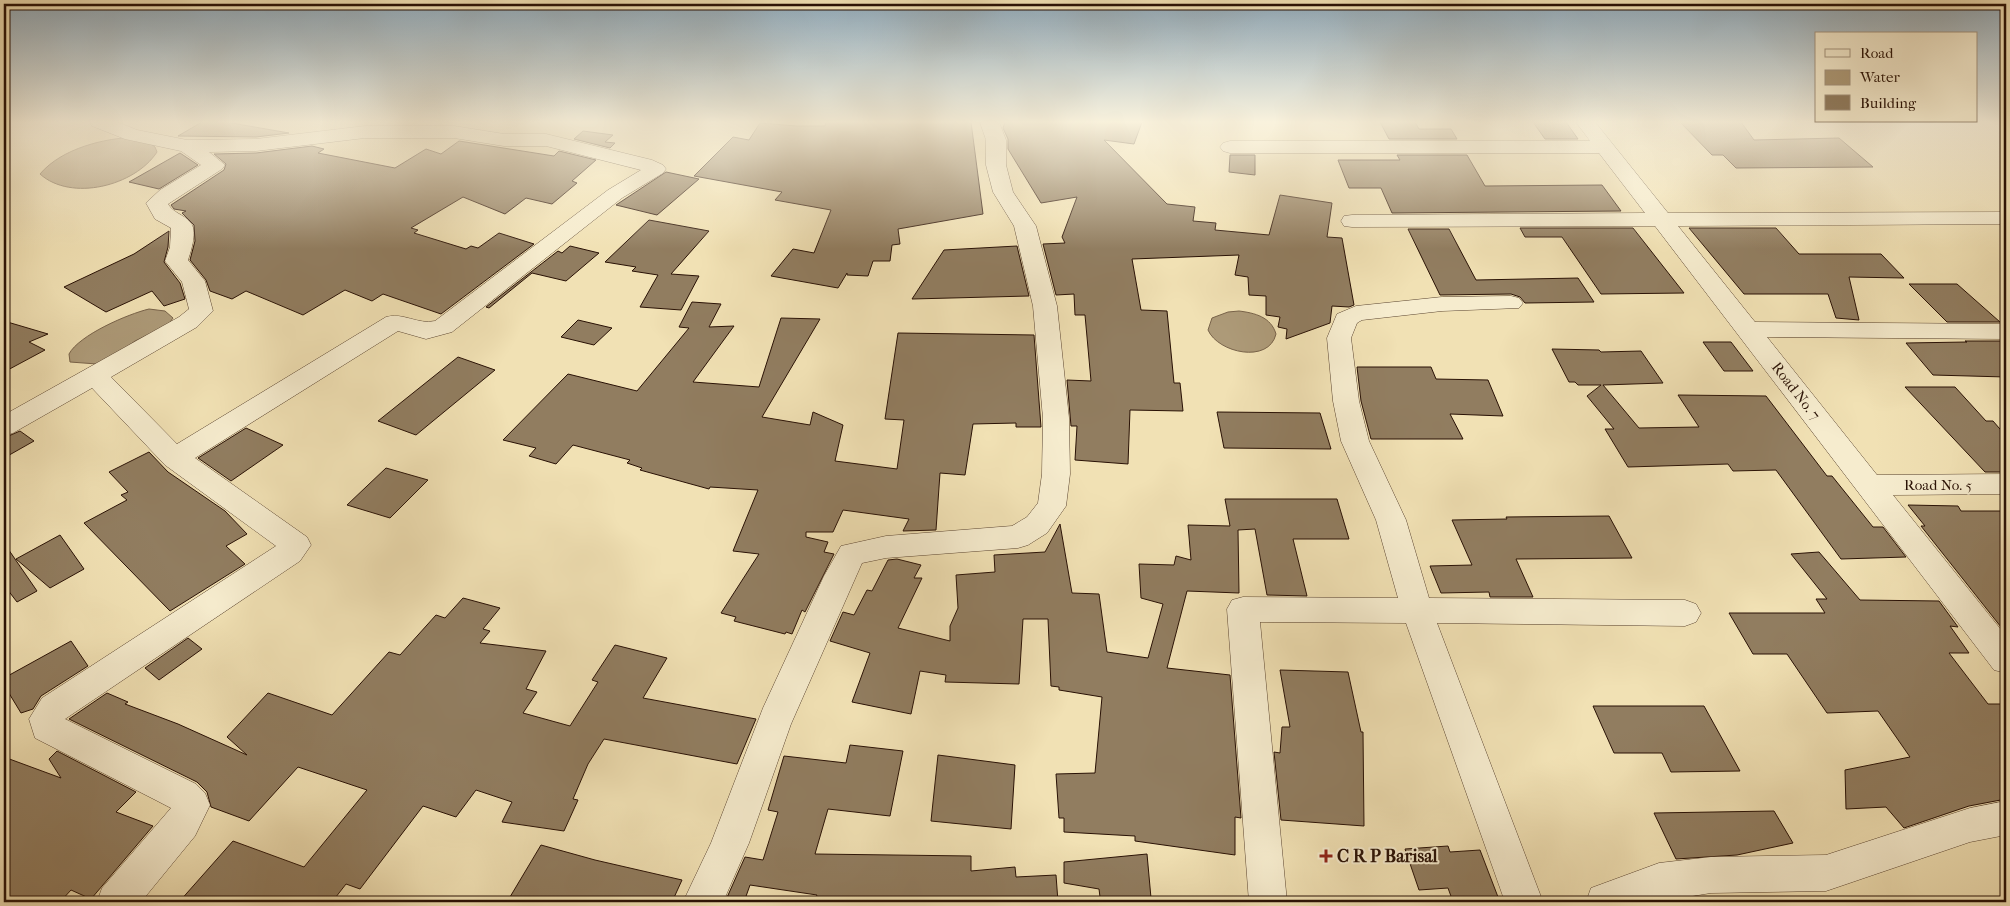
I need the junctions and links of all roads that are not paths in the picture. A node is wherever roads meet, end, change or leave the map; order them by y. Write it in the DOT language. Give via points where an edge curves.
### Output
graph roads {
  1 [pos="213,164"];
  2 [pos="646,164"];
  3 [pos="996,164"];
  4 [pos="1618,164"];
  5 [pos="2006,218"];
  6 [pos="1352,221"];
  7 [pos="1662,221"];
  8 [pos="1511,303"];
  9 [pos="1746,329"];
  10 [pos="2006,332"];
  11 [pos="96,376"];
  12 [pos="4,427"];
  13 [pos="175,458"];
  14 [pos="2006,484"];
  15 [pos="1869,486"];
  16 [pos="1417,611"];
  17 [pos="1684,613"];
  18 [pos="2006,660"];
  19 [pos="2006,818"];
  20 [pos="116,902"];
  21 [pos="702,902"];
  22 [pos="1268,902"];
  23 [pos="1524,902"];
  24 [pos="1604,902"];
  1 -- 11 [label="street" via="157,204 163,214 182,226 181,247 176,261 193,281 201,311 188,322"];
  2 -- 13 [label="street" via="656,169 615,194 443,327 426,331 395,322"];
  3 -- 21 [label="street" via="1003,192 1025,226 1045,306 1056,418 1056,474 1052,506 1037,525 1018,537 886,547 852,554 840,569 794,672 738,825"];
  4 -- 7 [label="street, Road No. 7"];
  5 -- 7 [label="street"];
  6 -- 7 [label="street"];
  7 -- 9 [label="street, Road No. 7"];
  8 -- 16 [label="street" via="1442,304 1356,313 1346,319 1339,338 1346,401 1355,441 1391,520"];
  9 -- 10 [label="street"];
  9 -- 15 [label="street, Road No. 7"];
  11 -- 12 [label="street"];
  11 -- 13 [label="street"];
  13 -- 20 [label="street" via="296,545 289,553 54,708 46,719 48,727 183,796 192,806 182,824"];
  14 -- 15 [label="street, Road No. 5"];
  15 -- 18 [label="street, Road No. 7"];
  16 -- 17 [label="street"];
  16 -- 22 [label="street" via="1242,609"];
  16 -- 23 [label="street"];
  19 -- 24 [label="street" via="1970,825 1826,873 1711,876 1659,882"];
}
